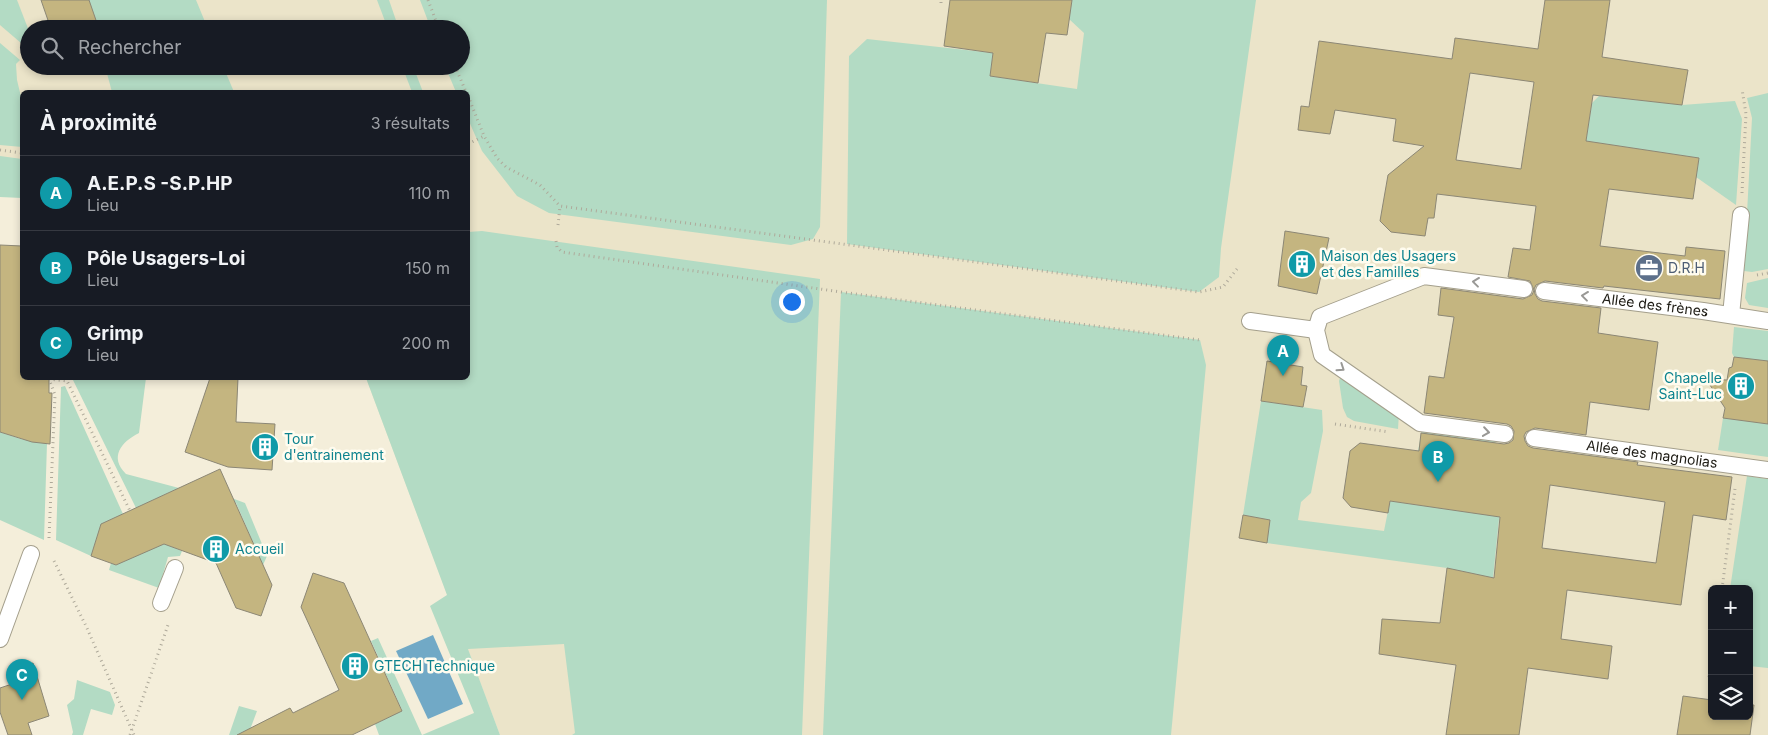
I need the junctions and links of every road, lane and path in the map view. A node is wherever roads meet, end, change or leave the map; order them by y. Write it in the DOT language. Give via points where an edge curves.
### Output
graph roads {
  1 [pos="428,0"];
  2 [pos="436,20"];
  3 [pos="459,75"];
  4 [pos="465,90"];
  5 [pos="1742,90"];
  6 [pos="470,101"];
  7 [pos="484,136"];
  8 [pos="470,143"];
  9 [pos="0,150"];
  10 [pos="20,153"];
  11 [pos="560,206"];
  12 [pos="1741,215"];
  13 [pos="558,225"];
  14 [pos="556,241"];
  15 [pos="1237,270"];
  16 [pos="1524,288"];
  17 [pos="1544,291"];
  18 [pos="1731,315"];
  19 [pos="1250,321"];
  20 [pos="1768,321"];
  21 [pos="1316,330"];
  22 [pos="1200,340"];
  23 [pos="49,380"];
  24 [pos="67,380"];
  25 [pos="1416,420"];
  26 [pos="1335,424"];
  27 [pos="1505,434"];
  28 [pos="1534,438"];
  29 [pos="1739,466"];
  30 [pos="1768,470"];
  31 [pos="130,511"];
  32 [pos="48,544"];
  33 [pos="31,554"];
  34 [pos="52,557"];
  35 [pos="175,568"];
  36 [pos="1723,585"];
  37 [pos="161,603"];
  38 [pos="170,621"];
  39 [pos="0,639"];
  40 [pos="132,729"];
  41 [pos="130,735"];
  42 [pos="134,735"];
  1 -- 2 [label="path"];
  3 -- 4 [label="path"];
  5 -- 12 [label="path" via="1746,114"];
  6 -- 7 [label="path"];
  7 -- 8 [label="path"];
  7 -- 11 [label="path" via="506,167 540,186"];
  9 -- 10 [label="path"];
  11 -- 13 [label="path"];
  11 -- 15 [label="path" via="1199,292 1223,286"];
  12 -- 18 [label="lane"];
  14 -- 22 [label="path" via="562,252"];
  16 -- 21 [label="lane, one-way" via="1424,276 1320,317"];
  18 -- 17 [label="lane, Allée des frènes, one-way"];
  18 -- 20 [label="lane, Allée des frènes"];
  19 -- 21 [label="lane"];
  21 -- 25 [label="lane, one-way" via="1322,355"];
  23 -- 32 [label="path" via="56,395"];
  24 -- 31 [label="path"];
  25 -- 26 [label="path" via="1414,435"];
  25 -- 27 [label="lane, one-way"];
  28 -- 29 [label="lane, Allée des magnolias"];
  29 -- 30 [label="lane, Allée des magnolias"];
  29 -- 36 [label="path"];
  33 -- 39 [label="lane"];
  34 -- 40 [label="path"];
  35 -- 37 [label="lane"];
  38 -- 40 [label="path"];
  40 -- 41 [label="path"];
  40 -- 42 [label="path"];
}
